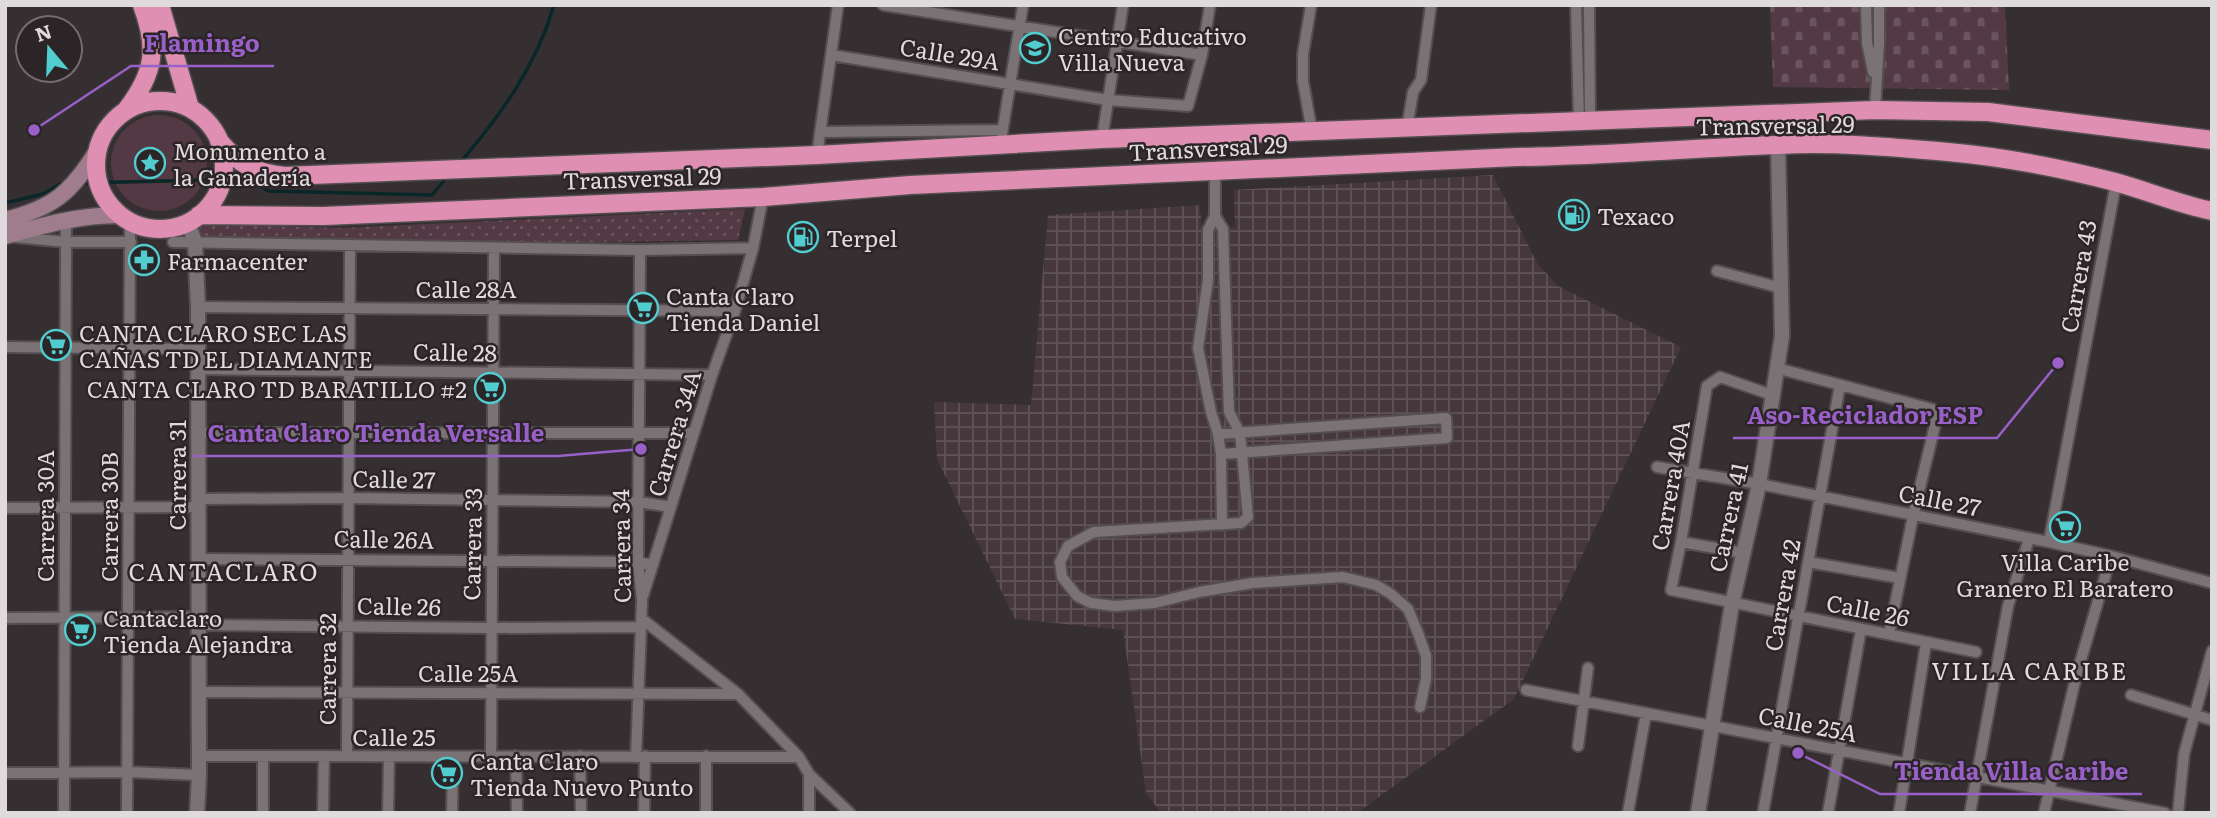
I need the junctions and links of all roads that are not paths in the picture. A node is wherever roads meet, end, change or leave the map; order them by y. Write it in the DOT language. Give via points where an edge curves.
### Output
graph roads {
  1 [pos="142,5"];
  2 [pos="160,5"];
  3 [pos="838,5"];
  4 [pos="883,5"];
  5 [pos="1023,5"];
  6 [pos="1123,5"];
  7 [pos="1210,5"];
  8 [pos="1311,5"];
  9 [pos="1431,5"];
  10 [pos="1576,5"];
  11 [pos="1589,5"];
  12 [pos="1866,5"];
  13 [pos="1879,5"];
  14 [pos="1019,26"];
  15 [pos="1117,42"];
  16 [pos="1867,43"];
  17 [pos="1880,43"];
  18 [pos="831,55"];
  19 [pos="1202,55"];
  20 [pos="1010,84"];
  21 [pos="1876,88"];
  22 [pos="1108,100"];
  23 [pos="190,108"];
  24 [pos="127,110"];
  25 [pos="1875,110"];
  26 [pos="1584,121"];
  27 [pos="1407,128"];
  28 [pos="820,132"];
  29 [pos="1312,132"];
  30 [pos="1001,138"];
  31 [pos="1102,139"];
  32 [pos="2212,140"];
  33 [pos="219,141"];
  34 [pos="1778,145"];
  35 [pos="97,151"];
  36 [pos="817,155"];
  37 [pos="1215,171"];
  38 [pos="2116,183"];
  39 [pos="763,197"];
  40 [pos="2212,211"];
  41 [pos="1215,216"];
  42 [pos="125,218"];
  43 [pos="66,219"];
  44 [pos="194,219"];
  45 [pos="5,220"];
  46 [pos="5,236"];
  47 [pos="66,242"];
  48 [pos="131,242"];
  49 [pos="173,242"];
  50 [pos="195,242"];
  51 [pos="350,245"];
  52 [pos="494,248"];
  53 [pos="753,248"];
  54 [pos="640,250"];
  55 [pos="1717,271"];
  56 [pos="1781,288"];
  57 [pos="198,307"];
  58 [pos="349,308"];
  59 [pos="493,309"];
  60 [pos="640,310"];
  61 [pos="735,311"];
  62 [pos="5,347"];
  63 [pos="66,348"];
  64 [pos="131,348"];
  65 [pos="198,349"];
  66 [pos="1776,368"];
  67 [pos="198,369"];
  68 [pos="349,371"];
  69 [pos="493,373"];
  70 [pos="639,374"];
  71 [pos="712,375"];
  72 [pos="1840,385"];
  73 [pos="1772,395"];
  74 [pos="1340,426"];
  75 [pos="199,433"];
  76 [pos="348,433"];
  77 [pos="493,433"];
  78 [pos="640,433"];
  79 [pos="694,433"];
  80 [pos="1240,433"];
  81 [pos="1218,434"];
  82 [pos="1343,446"];
  83 [pos="1243,453"];
  84 [pos="1221,454"];
  85 [pos="1657,467"];
  86 [pos="1693,473"];
  87 [pos="1759,484"];
  88 [pos="1820,496"];
  89 [pos="348,498"];
  90 [pos="493,500"];
  91 [pos="639,502"];
  92 [pos="199,503"];
  93 [pos="129,507"];
  94 [pos="671,507"];
  95 [pos="5,508"];
  96 [pos="65,508"];
  97 [pos="1913,516"];
  98 [pos="1222,525"];
  99 [pos="2028,539"];
  100 [pos="1681,542"];
  101 [pos="2049,542"];
  102 [pos="1744,553"];
  103 [pos="2111,556"];
  104 [pos="198,559"];
  105 [pos="347,559"];
  106 [pos="492,561"];
  107 [pos="638,562"];
  108 [pos="1808,562"];
  109 [pos="653,565"];
  110 [pos="1900,578"];
  111 [pos="2212,583"];
  112 [pos="1671,590"];
  113 [pos="642,600"];
  114 [pos="1732,604"];
  115 [pos="128,617"];
  116 [pos="1798,617"];
  117 [pos="5,618"];
  118 [pos="65,618"];
  119 [pos="199,621"];
  120 [pos="641,623"];
  121 [pos="347,625"];
  122 [pos="491,628"];
  123 [pos="1861,629"];
  124 [pos="1889,634"];
  125 [pos="1926,643"];
  126 [pos="2212,651"];
  127 [pos="1976,652"];
  128 [pos="1588,668"];
  129 [pos="1526,690"];
  130 [pos="199,692"];
  131 [pos="347,692"];
  132 [pos="491,693"];
  133 [pos="638,693"];
  134 [pos="738,694"];
  135 [pos="2131,695"];
  136 [pos="1583,701"];
  137 [pos="1420,707"];
  138 [pos="1646,713"];
  139 [pos="2193,716"];
  140 [pos="2212,720"];
  141 [pos="1713,726"];
  142 [pos="1776,738"];
  143 [pos="1578,746"];
  144 [pos="1839,750"];
  145 [pos="263,756"];
  146 [pos="324,756"];
  147 [pos="389,756"];
  148 [pos="491,756"];
  149 [pos="516,756"];
  150 [pos="580,756"];
  151 [pos="640,756"];
  152 [pos="706,756"];
  153 [pos="199,757"];
  154 [pos="347,757"];
  155 [pos="453,757"];
  156 [pos="799,757"];
  157 [pos="1907,763"];
  158 [pos="5,772"];
  159 [pos="64,772"];
  160 [pos="128,772"];
  161 [pos="809,774"];
  162 [pos="199,775"];
  163 [pos="1977,776"];
  164 [pos="2049,790"];
  165 [pos="64,813"];
  166 [pos="127,813"];
  167 [pos="197,813"];
  168 [pos="263,813"];
  169 [pos="323,813"];
  170 [pos="388,813"];
  171 [pos="452,813"];
  172 [pos="517,813"];
  173 [pos="581,813"];
  174 [pos="645,813"];
  175 [pos="706,813"];
  176 [pos="809,813"];
  177 [pos="850,813"];
  178 [pos="1628,813"];
  179 [pos="1698,813"];
  180 [pos="1763,813"];
  181 [pos="1828,813"];
  182 [pos="1899,813"];
  183 [pos="1970,813"];
  184 [pos="2045,813"];
  185 [pos="2165,813"];
  186 [pos="2178,813"];
  1 -- 24 [label="highway" via="152,39 152,64 141,92"];
  2 -- 23 [label="highway"];
  3 -- 18 [label="street"];
  4 -- 14 [label="street"];
  5 -- 14 [label="street"];
  6 -- 15 [label="street"];
  7 -- 19 [label="street"];
  8 -- 29 [label="street" via="1303,82"];
  9 -- 27 [label="street" via="1421,80 1411,99"];
  10 -- 26 [label="street"];
  11 -- 26 [label="street"];
  12 -- 16 [label="street"];
  13 -- 17 [label="street"];
  14 -- 15 [label="street"];
  14 -- 20 [label="street"];
  15 -- 19 [label="street"];
  15 -- 22 [label="street"];
  16 -- 17 [label="street"];
  16 -- 21 [label="street"];
  17 -- 21 [label="street"];
  18 -- 20 [label="street, Calle 29A"];
  18 -- 28 [label="street"];
  19 -- 22 [label="street, Calle 29A" via="1188,106"];
  20 -- 22 [label="street, Calle 29A"];
  20 -- 30 [label="street"];
  21 -- 25 [label="street"];
  22 -- 31 [label="street"];
  23 -- 24 [label="highway" via="158,101"];
  23 -- 33 [label="highway" via="208,122"];
  24 -- 35 [label="highway" via="107,127"];
  25 -- 26 [label="highway, Transversal 29"];
  25 -- 32 [label="highway, Transversal 29" via="1988,112"];
  26 -- 27 [label="highway, Transversal 29"];
  27 -- 29 [label="highway, Transversal 29"];
  28 -- 30 [label="street"];
  28 -- 36 [label="street"];
  29 -- 31 [label="highway, Transversal 29"];
  30 -- 31 [label="highway, Transversal 29"];
  30 -- 36 [label="highway, Transversal 29"];
  33 -- 36 [label="highway, Transversal 29" via="231,155 262,174 285,176"];
  33 -- 44 [label="highway" via="223,177 210,204"];
  34 -- 37 [label="highway, Transversal 29"];
  34 -- 38 [label="highway, Transversal 29" via="1950,152"];
  34 -- 56 [label="street, Carrera 41"];
  35 -- 42 [label="highway" via="99,187 107,202"];
  35 -- 45 [label="main road" via="65,195 48,206"];
  37 -- 39 [label="highway, Transversal 29" via="910,185"];
  37 -- 41 [label="street"];
  38 -- 40 [label="highway, Transversal 29"];
  38 -- 101 [label="street, Carrera 43"];
  39 -- 44 [label="highway, Transversal 29"];
  39 -- 53 [label="street, Carrera 34A"];
  41 -- 80 [label="street" via="1223,229 1229,412"];
  41 -- 81 [label="street" via="1208,230 1209,280 1198,348"];
  42 -- 43 [label="main road" via="93,215"];
  42 -- 44 [label="highway" via="163,229"];
  42 -- 48 [label="street, Carrera 30B"];
  43 -- 46 [label="main road"];
  43 -- 47 [label="street, Carrera 30A"];
  44 -- 50 [label="street, Carrera 31"];
  46 -- 47 [label="street"];
  47 -- 48 [label="street"];
  47 -- 63 [label="street, Carrera 30A"];
  48 -- 64 [label="street, Carrera 30B"];
  49 -- 50 [label="street"];
  50 -- 51 [label="street"];
  50 -- 57 [label="street, Carrera 31"];
  51 -- 52 [label="street"];
  51 -- 58 [label="street, Carrera 32"];
  52 -- 54 [label="street"];
  52 -- 59 [label="street, Carrera 33"];
  53 -- 54 [label="street"];
  53 -- 61 [label="street, Carrera 34A"];
  54 -- 60 [label="street, Carrera 34"];
  55 -- 56 [label="street"];
  56 -- 66 [label="street, Carrera 41" via="1782,336"];
  57 -- 58 [label="street, Calle 28A"];
  57 -- 65 [label="street, Carrera 31"];
  58 -- 59 [label="street, Calle 28A"];
  58 -- 68 [label="street, Carrera 32"];
  59 -- 60 [label="street, Calle 28A"];
  59 -- 69 [label="street, Carrera 33"];
  60 -- 61 [label="street, Calle 28A"];
  60 -- 70 [label="street, Carrera 34"];
  61 -- 71 [label="street, Carrera 34A"];
  62 -- 63 [label="street"];
  63 -- 64 [label="street"];
  63 -- 96 [label="street, Carrera 30A"];
  64 -- 65 [label="street"];
  64 -- 93 [label="street, Carrera 30B"];
  65 -- 67 [label="street, Carrera 31"];
  66 -- 72 [label="street"];
  66 -- 73 [label="street, Carrera 41"];
  67 -- 68 [label="street, Calle 28"];
  67 -- 75 [label="street, Carrera 31"];
  68 -- 69 [label="street, Calle 28"];
  68 -- 76 [label="street, Carrera 32"];
  69 -- 70 [label="street, Calle 28"];
  69 -- 77 [label="street, Carrera 33"];
  70 -- 71 [label="street, Calle 28"];
  70 -- 78 [label="street, Carrera 34"];
  71 -- 79 [label="street, Carrera 34A"];
  72 -- 88 [label="street, Carrera 42"];
  72 -- 97 [label="street" via="1932,409 1937,417"];
  73 -- 86 [label="street, Carrera 40A" via="1720,377 1707,386"];
  73 -- 87 [label="street, Carrera 41"];
  74 -- 80 [label="street"];
  74 -- 82 [label="street"];
  74 -- 82 [label="street" via="1446,418 1447,438"];
  75 -- 76 [label="street"];
  75 -- 92 [label="street, Carrera 31"];
  76 -- 77 [label="street"];
  76 -- 89 [label="street, Carrera 32"];
  77 -- 78 [label="street"];
  77 -- 90 [label="street, Carrera 33"];
  78 -- 79 [label="street"];
  78 -- 91 [label="street, Carrera 34"];
  79 -- 94 [label="street, Carrera 34A"];
  80 -- 81 [label="street"];
  80 -- 83 [label="street"];
  81 -- 84 [label="street"];
  82 -- 83 [label="street"];
  83 -- 84 [label="street"];
  83 -- 98 [label="street" via="1248,517 1241,523"];
  84 -- 98 [label="street"];
  85 -- 86 [label="street, Calle 27"];
  86 -- 87 [label="street, Calle 27"];
  86 -- 100 [label="street, Carrera 40A"];
  87 -- 88 [label="street, Calle 27"];
  87 -- 102 [label="street, Carrera 41"];
  88 -- 97 [label="street, Calle 27"];
  88 -- 108 [label="street, Carrera 42"];
  89 -- 90 [label="street, Calle 27"];
  89 -- 92 [label="street, Calle 27"];
  89 -- 105 [label="street, Carrera 32"];
  90 -- 91 [label="street, Calle 27"];
  90 -- 106 [label="street, Carrera 33"];
  91 -- 94 [label="street, Calle 27"];
  91 -- 107 [label="street, Carrera 34"];
  92 -- 93 [label="street, Calle 27"];
  92 -- 104 [label="street, Carrera 31"];
  93 -- 96 [label="street, Calle 27"];
  93 -- 115 [label="street, Carrera 30B"];
  94 -- 109 [label="street, Carrera 34A"];
  95 -- 96 [label="street, Calle 27"];
  96 -- 118 [label="street, Carrera 30A"];
  97 -- 99 [label="street, Calle 27"];
  97 -- 110 [label="street"];
  98 -- 137 [label="street" via="1094,532 1068,546 1060,562 1062,577 1077,596 1115,606 1155,603 1253,583 1343,577 1376,585 1408,609 1418,633 1426,656"];
  99 -- 101 [label="street, Calle 27"];
  99 -- 163 [label="street" via="2008,606"];
  100 -- 102 [label="street"];
  100 -- 112 [label="street, Carrera 40A"];
  101 -- 103 [label="street, Calle 27"];
  102 -- 114 [label="street, Carrera 41"];
  103 -- 111 [label="street, Calle 27"];
  103 -- 164 [label="street"];
  104 -- 105 [label="street, Calle 26A"];
  104 -- 119 [label="street, Carrera 31"];
  105 -- 106 [label="street, Calle 26A"];
  105 -- 121 [label="street, Carrera 32"];
  106 -- 107 [label="street, Calle 26A"];
  106 -- 122 [label="street, Carrera 33"];
  107 -- 109 [label="street, Calle 26A"];
  107 -- 113 [label="street, Carrera 34"];
  108 -- 110 [label="street"];
  108 -- 116 [label="street, Carrera 42"];
  109 -- 113 [label="street, Carrera 34A"];
  110 -- 124 [label="street"];
  112 -- 114 [label="street, Calle 26"];
  113 -- 120 [label="street, Carrera 34"];
  114 -- 116 [label="street, Calle 26"];
  114 -- 141 [label="street, Carrera 41"];
  115 -- 118 [label="street, Calle 26"];
  115 -- 119 [label="street, Calle 26"];
  115 -- 160 [label="street, Carrera 30B"];
  116 -- 123 [label="street, Calle 26"];
  116 -- 142 [label="street, Carrera 42"];
  117 -- 118 [label="street, Calle 26"];
  118 -- 159 [label="street, Carrera 30A"];
  119 -- 121 [label="street, Calle 26"];
  119 -- 130 [label="street, Carrera 31"];
  120 -- 122 [label="street, Calle 26"];
  120 -- 133 [label="street, Carrera 34"];
  120 -- 134 [label="street"];
  121 -- 122 [label="street, Calle 26"];
  121 -- 131 [label="street, Carrera 32"];
  122 -- 132 [label="street, Carrera 33"];
  123 -- 124 [label="street, Calle 26"];
  123 -- 144 [label="street"];
  124 -- 125 [label="street, Calle 26"];
  125 -- 127 [label="street, Calle 26"];
  125 -- 157 [label="street"];
  126 -- 139 [label="street"];
  128 -- 136 [label="street"];
  129 -- 136 [label="street, Calle 25A"];
  130 -- 131 [label="street, Calle 25A"];
  130 -- 153 [label="street, Carrera 31"];
  131 -- 132 [label="street, Calle 25A"];
  131 -- 154 [label="street, Carrera 32"];
  132 -- 133 [label="street, Calle 25A"];
  132 -- 148 [label="street, Carrera 33"];
  133 -- 134 [label="street, Calle 25A"];
  133 -- 151 [label="street, Carrera 34"];
  134 -- 156 [label="street"];
  135 -- 139 [label="street"];
  136 -- 138 [label="street, Calle 25A"];
  136 -- 143 [label="street"];
  138 -- 141 [label="street, Calle 25A"];
  138 -- 178 [label="street"];
  139 -- 140 [label="street"];
  139 -- 186 [label="street"];
  141 -- 142 [label="street, Calle 25A"];
  141 -- 179 [label="street, Carrera 41"];
  142 -- 144 [label="street, Calle 25A"];
  142 -- 180 [label="street, Carrera 42"];
  144 -- 157 [label="street, Calle 25A"];
  144 -- 181 [label="street"];
  145 -- 146 [label="street, Calle 25"];
  145 -- 153 [label="street, Calle 25"];
  145 -- 168 [label="street"];
  146 -- 154 [label="street, Calle 25"];
  146 -- 169 [label="street"];
  147 -- 154 [label="street, Calle 25"];
  147 -- 155 [label="street, Calle 25"];
  147 -- 170 [label="street"];
  148 -- 149 [label="street, Calle 25"];
  148 -- 155 [label="street, Calle 25"];
  149 -- 150 [label="street, Calle 25"];
  149 -- 172 [label="street"];
  150 -- 151 [label="street, Calle 25"];
  150 -- 173 [label="street"];
  151 -- 152 [label="street, Calle 25"];
  151 -- 174 [label="street, Carrera 34"];
  152 -- 156 [label="street, Calle 25"];
  152 -- 175 [label="street"];
  153 -- 162 [label="street, Carrera 31"];
  155 -- 171 [label="street"];
  156 -- 161 [label="street"];
  157 -- 163 [label="street, Calle 25A"];
  157 -- 182 [label="street"];
  158 -- 159 [label="street"];
  159 -- 160 [label="street"];
  159 -- 165 [label="street, Carrera 30A"];
  160 -- 162 [label="street"];
  160 -- 166 [label="street, Carrera 30B"];
  161 -- 176 [label="street"];
  161 -- 177 [label="street"];
  162 -- 167 [label="street, Carrera 31"];
  163 -- 164 [label="street, Calle 25A"];
  163 -- 183 [label="street"];
  164 -- 184 [label="street"];
  164 -- 185 [label="street, Calle 25A"];
}
